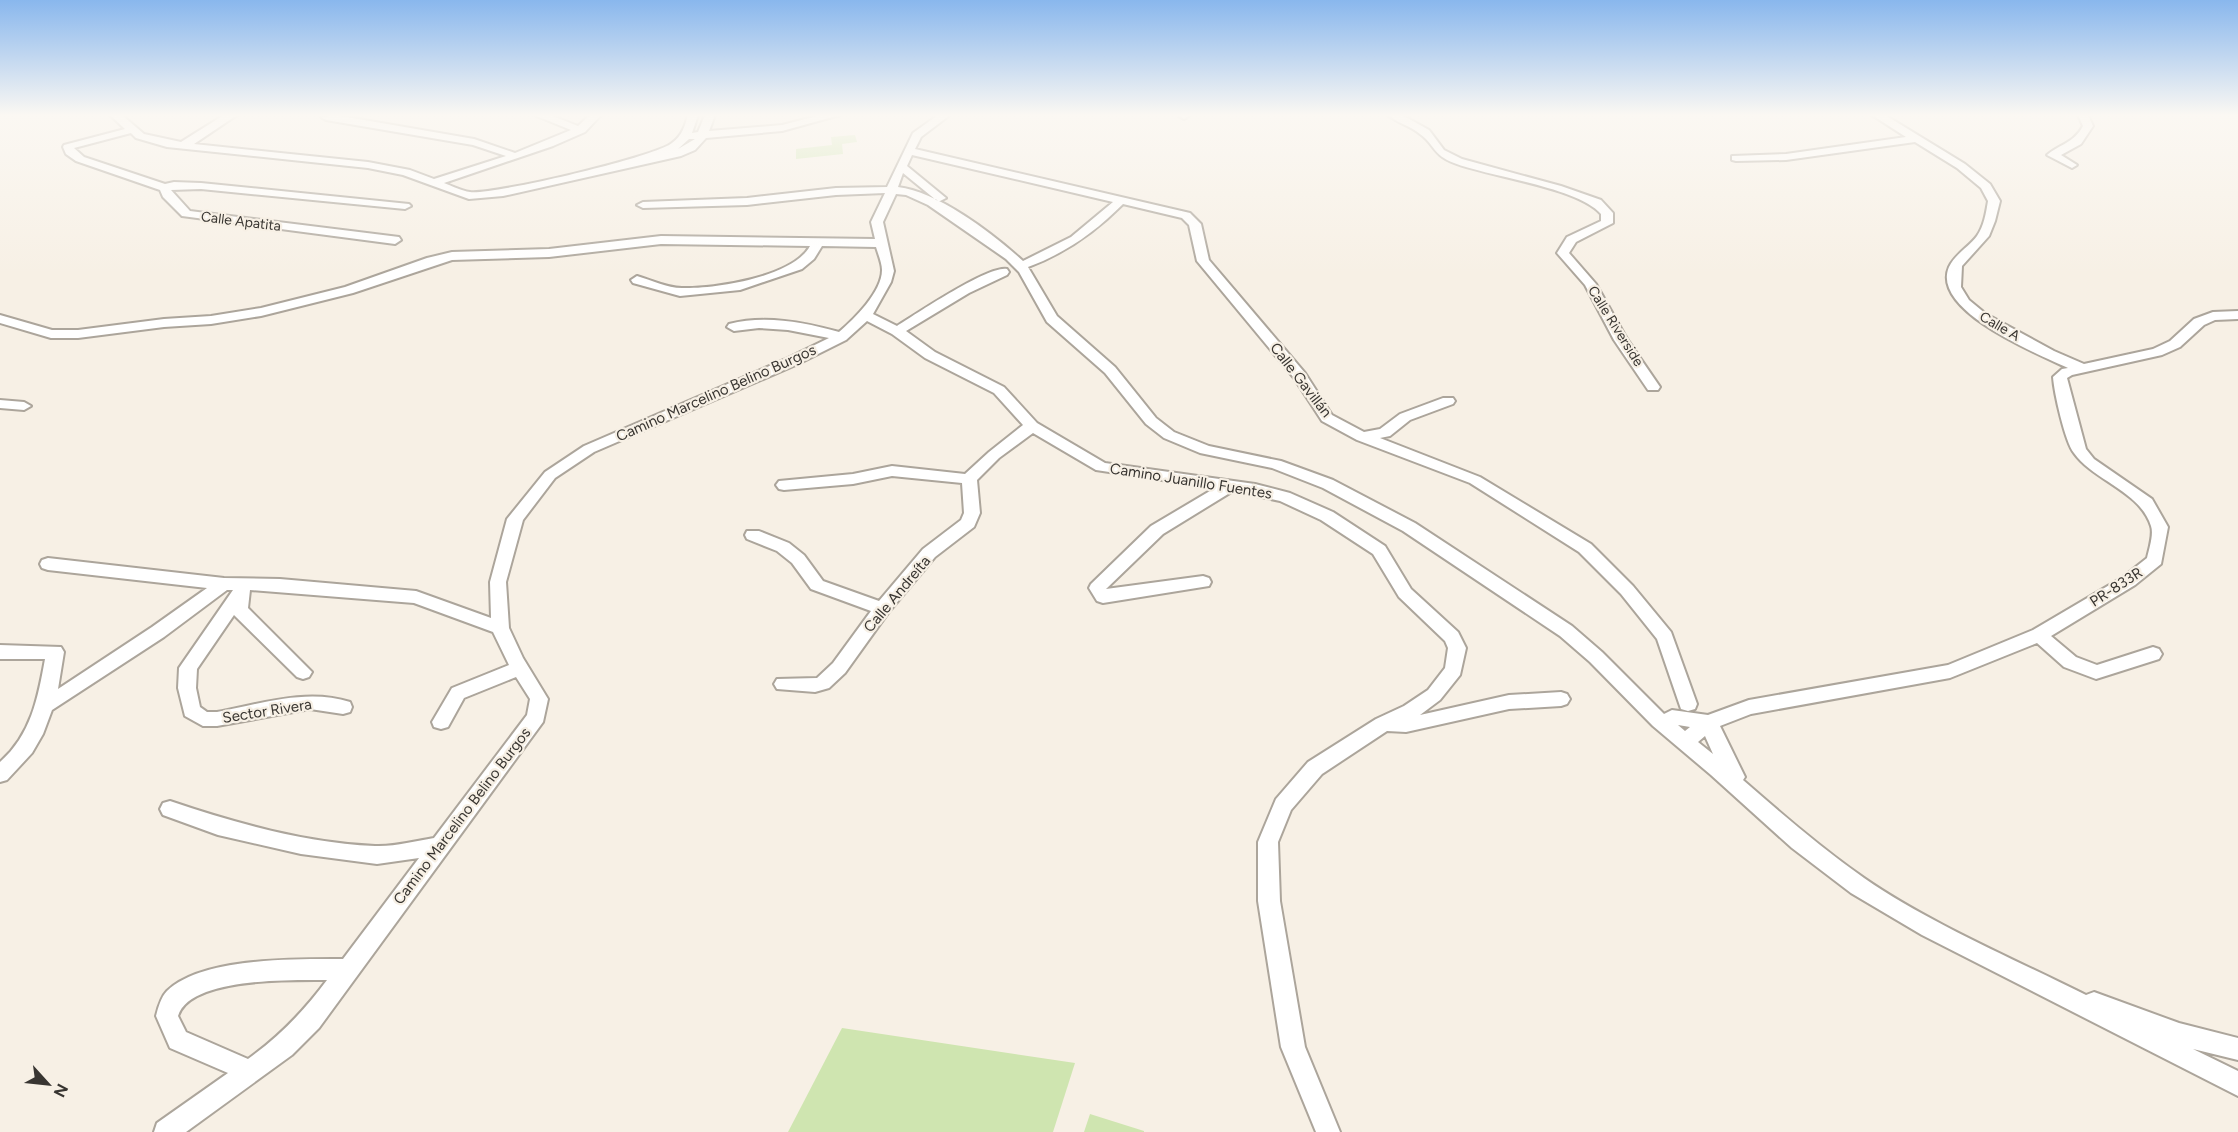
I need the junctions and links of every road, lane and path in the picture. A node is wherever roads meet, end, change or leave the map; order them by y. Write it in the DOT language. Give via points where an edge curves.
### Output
graph roads {
  1 [pos="106,168"];
  2 [pos="383,168"];
  3 [pos="480,168"];
  4 [pos="605,168"];
  5 [pos="900,168"];
  6 [pos="981,168"];
  7 [pos="1483,168"];
  8 [pos="1963,168"];
  9 [pos="895,180"];
  10 [pos="435,182"];
  11 [pos="165,188"];
  12 [pos="1117,199"];
  13 [pos="935,200"];
  14 [pos="643,205"];
  15 [pos="405,206"];
  16 [pos="395,240"];
  17 [pos="817,243"];
  18 [pos="883,243"];
  19 [pos="1023,261"];
  20 [pos="1003,272"];
  21 [pos="637,280"];
  22 [pos="867,315"];
  23 [pos="2238,315"];
  24 [pos="0,319"];
  25 [pos="734,327"];
  26 [pos="897,331"];
  27 [pos="841,337"];
  28 [pos="2083,369"];
  29 [pos="1653,387"];
  30 [pos="1448,401"];
  31 [pos="0,404"];
  32 [pos="24,406"];
  33 [pos="1032,426"];
  34 [pos="1362,437"];
  35 [pos="969,479"];
  36 [pos="784,485"];
  37 [pos="1228,487"];
  38 [pos="753,535"];
  39 [pos="48,564"];
  40 [pos="1203,582"];
  41 [pos="224,584"];
  42 [pos="245,585"];
  43 [pos="882,609"];
  44 [pos="500,628"];
  45 [pos="2039,635"];
  46 [pos="0,652"];
  47 [pos="2153,654"];
  48 [pos="520,668"];
  49 [pos="303,672"];
  50 [pos="783,684"];
  51 [pos="1561,699"];
  52 [pos="1688,704"];
  53 [pos="47,705"];
  54 [pos="343,706"];
  55 [pos="1672,717"];
  56 [pos="441,722"];
  57 [pos="1709,722"];
  58 [pos="1383,724"];
  59 [pos="1686,741"];
  60 [pos="0,774"];
  61 [pos="1743,791"];
  62 [pos="170,809"];
  63 [pos="440,846"];
  64 [pos="348,969"];
  65 [pos="2067,996"];
  66 [pos="2151,1024"];
  67 [pos="2238,1049"];
  68 [pos="2238,1061"];
  69 [pos="250,1071"];
  70 [pos="2238,1084"];
  71 [pos="166,1132"];
  72 [pos="1328,1132"];
  1 -- 11 [label="street"];
  2 -- 10 [label="street"];
  3 -- 10 [label="street"];
  4 -- 10 [label="street" via="481,196 459,194"];
  5 -- 9 [label="street, Camino Marcelino Belino Burgos"];
  6 -- 12 [label="street, Calle Gavillán"];
  7 -- 29 [label="street, Calle Riverside" via="1597,202 1607,213 1607,223 1571,240 1563,253 1590,284"];
  8 -- 28 [label="street, Calle A" via="1986,186 1994,201 1980,240 1960,257 1952,285 1964,303 1987,322"];
  9 -- 13 [label="street"];
  9 -- 13 [label="street" via="910,193"];
  9 -- 14 [label="street" via="847,192 758,201"];
  9 -- 18 [label="street, Camino Marcelino Belino Burgos" via="877,222"];
  11 -- 15 [label="street" via="201,186"];
  11 -- 16 [label="street, Calle Apatita" via="186,214"];
  12 -- 19 [label="street" via="1095,227 1075,242"];
  12 -- 34 [label="street, Calle Gavillán" via="1186,215 1195,224 1203,261 1300,376 1327,418"];
  13 -- 19 [label="street"];
  17 -- 18 [label="street"];
  17 -- 21 [label="street" via="798,266 740,286 680,292"];
  17 -- 24 [label="street" via="661,240 549,253 452,256 349,290 261,312 78,334 51,334"];
  18 -- 22 [label="street, Camino Marcelino Belino Burgos" via="888,271"];
  19 -- 55 [label="street" via="1060,313 1119,364 1159,414 1178,428 1214,443 1305,464 1336,476 1414,518 1571,623"];
  19 -- 59 [label="street" via="1044,310 1110,370 1146,416 1169,435 1205,450 1298,472 1409,527 1566,631"];
  20 -- 26 [label="street"];
  22 -- 26 [label="street, Camino Juanillo Fuentes"];
  22 -- 27 [label="street, Camino Marcelino Belino Burgos"];
  23 -- 28 [label="street, PR-833R / PR-833R" via="2213,316 2199,322 2175,344 2157,352"];
  25 -- 27 [label="street" via="773,325"];
  26 -- 33 [label="street, Camino Juanillo Fuentes" via="930,355 999,390"];
  27 -- 44 [label="street, Camino Marcelino Belino Burgos" via="589,448 550,475 515,519 498,582"];
  28 -- 45 [label="street, PR-833R / PR-833R" via="2060,377 2079,450 2089,462 2146,503 2160,527 2155,560 2129,581"];
  30 -- 34 [label="street" via="1406,417 1385,433"];
  31 -- 32 [label="street"];
  33 -- 35 [label="street"];
  33 -- 37 [label="street, Camino Juanillo Fuentes" via="1101,467"];
  34 -- 52 [label="street, Calle Gavillán" via="1475,480 1585,548 1627,590 1665,637"];
  35 -- 36 [label="street" via="892,471"];
  35 -- 43 [label="street, Calle Andreíta" via="972,513 968,523 929,554"];
  37 -- 40 [label="street" via="1157,530 1097,588 1104,597"];
  37 -- 58 [label="street, Camino Juanillo Fuentes" via="1285,497 1349,529 1379,550 1406,593 1452,637 1457,648 1454,670 1434,695"];
  38 -- 43 [label="street" via="783,547 798,559 817,585"];
  39 -- 41 [label="street"];
  41 -- 42 [label="street"];
  41 -- 53 [label="street"];
  42 -- 44 [label="street" via="416,597"];
  42 -- 49 [label="street" via="238,604 240,611"];
  42 -- 54 [label="street, Sector Rivera" via="188,668 192,711 203,719 217,719 310,702"];
  43 -- 50 [label="street, Calle Andreíta" via="831,676 815,685"];
  44 -- 48 [label="street, Camino Marcelino Belino Burgos"];
  45 -- 47 [label="street" via="2070,663 2096,672"];
  45 -- 57 [label="street, PR-833R / PR-833R" via="1950,671 1749,707"];
  46 -- 53 [label="street" via="55,652"];
  48 -- 56 [label="street" via="459,693"];
  48 -- 63 [label="street, Camino Marcelino Belino Burgos" via="539,699 536,717"];
  51 -- 58 [label="street" via="1509,702 1406,725"];
  53 -- 60 [label="street" via="33,738"];
  55 -- 57 [label="street, PR-833R"];
  55 -- 59 [label="street"];
  57 -- 59 [label="street, PR-833R / PR-833R"];
  57 -- 61 [label="street"];
  58 -- 72 [label="street, Camino Juanillo Fuentes" via="1315,768 1282,805 1268,842 1269,901 1293,1047"];
  59 -- 61 [label="street"];
  61 -- 65 [label="street" via="1798,842 1858,886 1939,933"];
  62 -- 63 [label="street" via="218,826 280,840 377,855"];
  63 -- 64 [label="street, Camino Marcelino Belino Burgos"];
  64 -- 69 [label="street, Camino Marcelino Belino Burgos" via="298,1034"];
  64 -- 69 [label="street" via="260,971 203,984 176,997 167,1016 178,1040"];
  65 -- 66 [label="street"];
  65 -- 70 [label="street"];
  66 -- 67 [label="street"];
  66 -- 68 [label="street"];
  69 -- 71 [label="street, Camino Marcelino Belino Burgos"];
}
